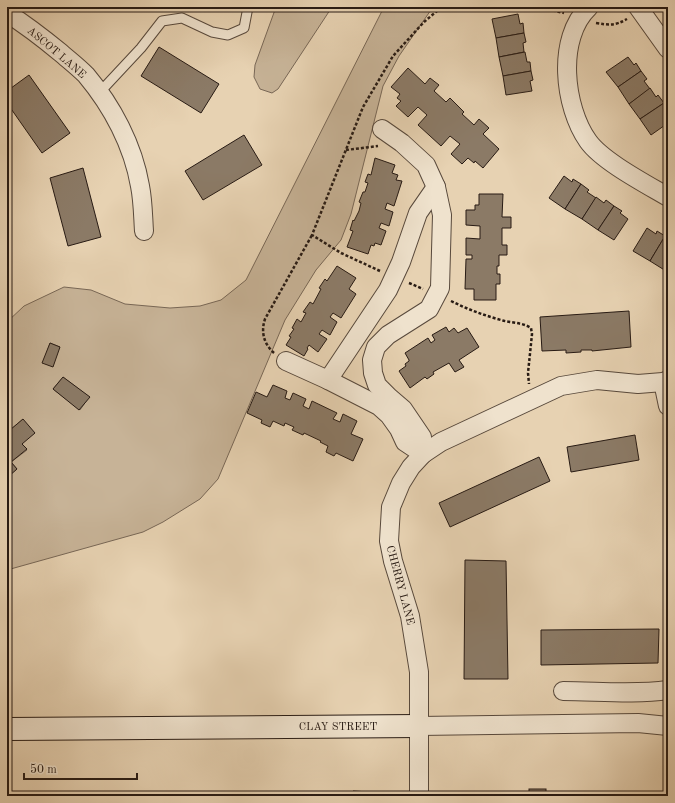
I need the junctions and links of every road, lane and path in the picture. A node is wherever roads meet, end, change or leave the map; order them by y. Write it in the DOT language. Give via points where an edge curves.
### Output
graph roads {
  1 [pos="248,7"];
  2 [pos="590,7"];
  3 [pos="638,7"];
  4 [pos="7,13"];
  5 [pos="668,48"];
  6 [pos="99,93"];
  7 [pos="382,129"];
  8 [pos="402,143"];
  9 [pos="346,150"];
  10 [pos="436,187"];
  11 [pos="668,197"];
  12 [pos="144,231"];
  13 [pos="312,235"];
  14 [pos="286,361"];
  15 [pos="328,380"];
  16 [pos="665,381"];
  17 [pos="668,406"];
  18 [pos="424,454"];
  19 [pos="563,690"];
  20 [pos="668,690"];
  21 [pos="419,726"];
  22 [pos="668,726"];
  23 [pos="7,729"];
  24 [pos="418,796"];
  1 -- 6 [label="lane" via="244,28 228,35 212,32 182,18 162,21"];
  2 -- 11 [label="street" via="576,26 568,56 568,82 575,115 589,142 606,158"];
  3 -- 5 [label="street"];
  4 -- 6 [label="street, ASCOT LANE" via="72,62"];
  6 -- 12 [label="street, ASCOT LANE" via="118,123 132,156 143,202"];
  7 -- 8 [label="street"];
  8 -- 9 [label="path"];
  8 -- 10 [label="street" via="426,164"];
  10 -- 15 [label="street" via="418,213 388,290"];
  10 -- 18 [label="street" via="442,215 440,288 429,309 388,335 376,347 372,360 377,385 403,409 422,438"];
  13 -- 14 [label="path" via="271,306 262,327 263,335 272,351"];
  14 -- 15 [label="street"];
  15 -- 18 [label="street" via="379,406 399,429 404,442"];
  16 -- 17 [label="street"];
  16 -- 18 [label="street, CHERRY LANE" via="638,384 596,380 561,386 440,442"];
  18 -- 21 [label="street, CHERRY LANE" via="411,467 401,483 391,507 389,541 410,616 417,655"];
  19 -- 20 [label="street"];
  21 -- 22 [label="street, CLAY STREET" via="638,723"];
  21 -- 23 [label="street, CLAY STREET"];
  21 -- 24 [label="street, CHERRY LANE"];
}
